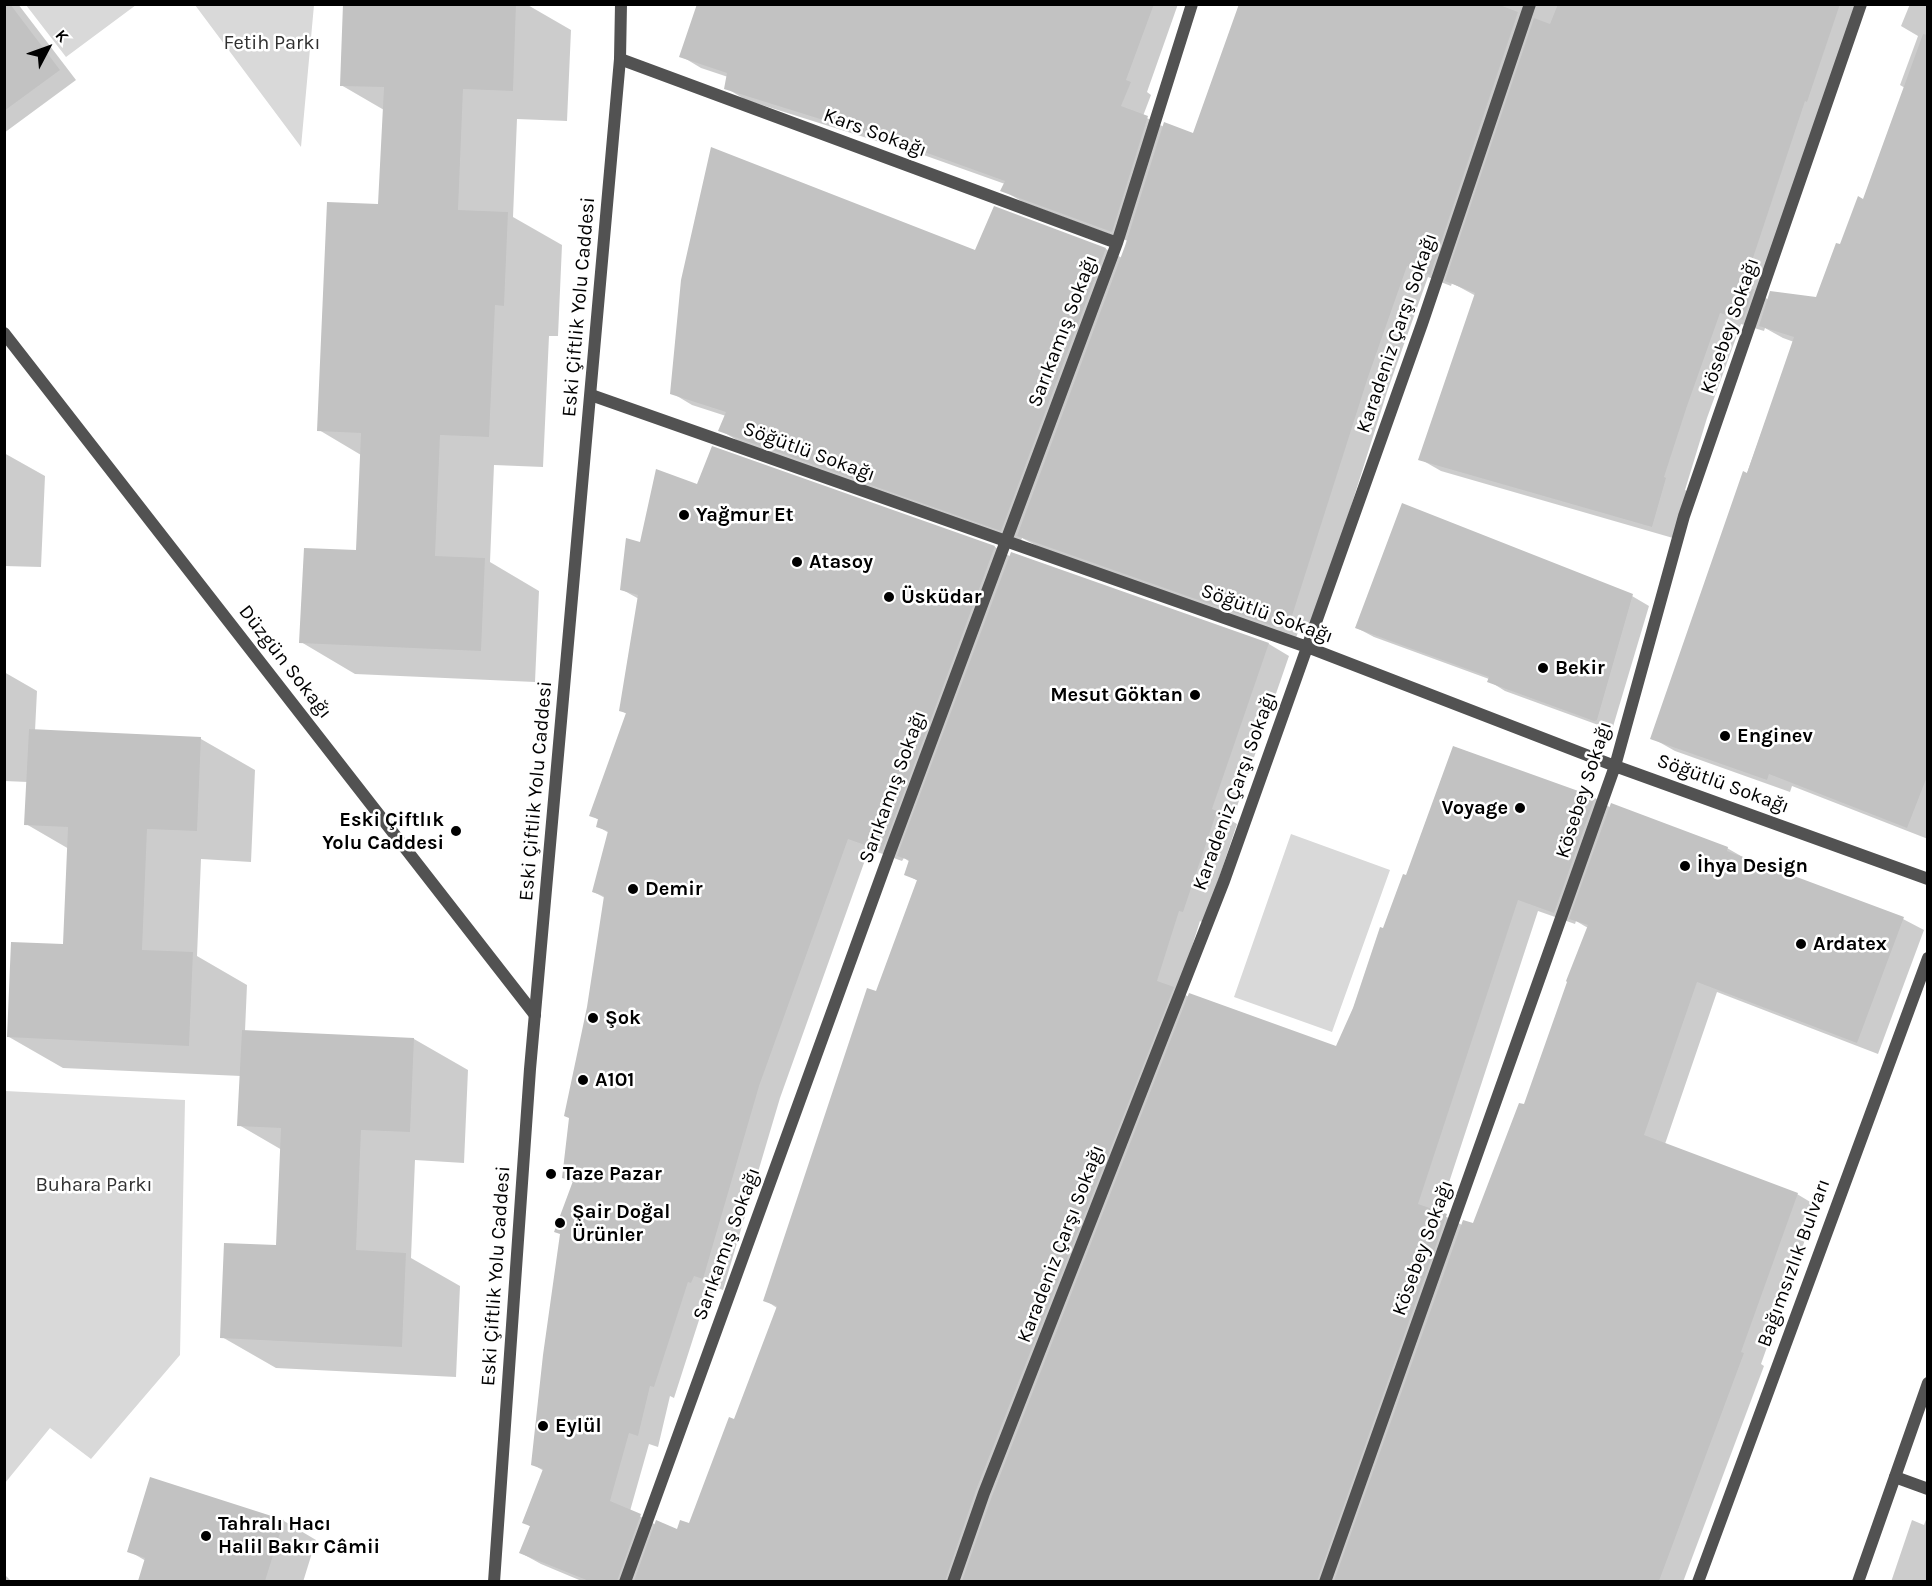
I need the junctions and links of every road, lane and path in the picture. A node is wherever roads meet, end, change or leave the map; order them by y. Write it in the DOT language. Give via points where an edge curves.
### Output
graph roads {
  1 [pos="621,4"];
  2 [pos="1192,4"];
  3 [pos="1530,4"];
  4 [pos="1861,4"];
  5 [pos="620,59"];
  6 [pos="1117,243"];
  7 [pos="4,333"];
  8 [pos="591,395"];
  9 [pos="1004,542"];
  10 [pos="1307,647"];
  11 [pos="1615,766"];
  12 [pos="1928,879"];
  13 [pos="1928,958"];
  14 [pos="535,1015"];
  15 [pos="1928,1383"];
  16 [pos="1894,1477"];
  17 [pos="1928,1489"];
  18 [pos="494,1581"];
  19 [pos="625,1581"];
  20 [pos="953,1581"];
  21 [pos="1325,1581"];
  22 [pos="1698,1581"];
  23 [pos="1858,1581"];
  1 -- 5 [label="street, Eski Çiftlik Yolu Caddesi"];
  2 -- 6 [label="street, Sarıkamış Sokağı"];
  3 -- 10 [label="street, Karadeniz Çarşı Sokağı"];
  4 -- 11 [label="street, Kösebey Sokağı" via="1684,516"];
  5 -- 6 [label="street, Kars Sokağı"];
  5 -- 8 [label="street, Eski Çiftlik Yolu Caddesi"];
  6 -- 9 [label="street, Sarıkamış Sokağı"];
  7 -- 14 [label="street, Düzgün Sokağı"];
  8 -- 9 [label="street, Söğütlü Sokağı"];
  8 -- 14 [label="street, Eski Çiftlik Yolu Caddesi"];
  9 -- 10 [label="street, Söğütlü Sokağı"];
  9 -- 19 [label="street, Sarıkamış Sokağı"];
  10 -- 11 [label="street, Söğütlü Sokağı"];
  10 -- 20 [label="street, Karadeniz Çarşı Sokağı" via="1224,881"];
  11 -- 12 [label="street, Söğütlü Sokağı"];
  11 -- 21 [label="street, Kösebey Sokağı"];
  13 -- 22 [label="street, Bağımsızlık Bulvarı"];
  14 -- 18 [label="street, Eski Çiftlik Yolu Caddesi"];
  15 -- 16 [label="street"];
  16 -- 17 [label="street"];
  16 -- 23 [label="street"];
}
